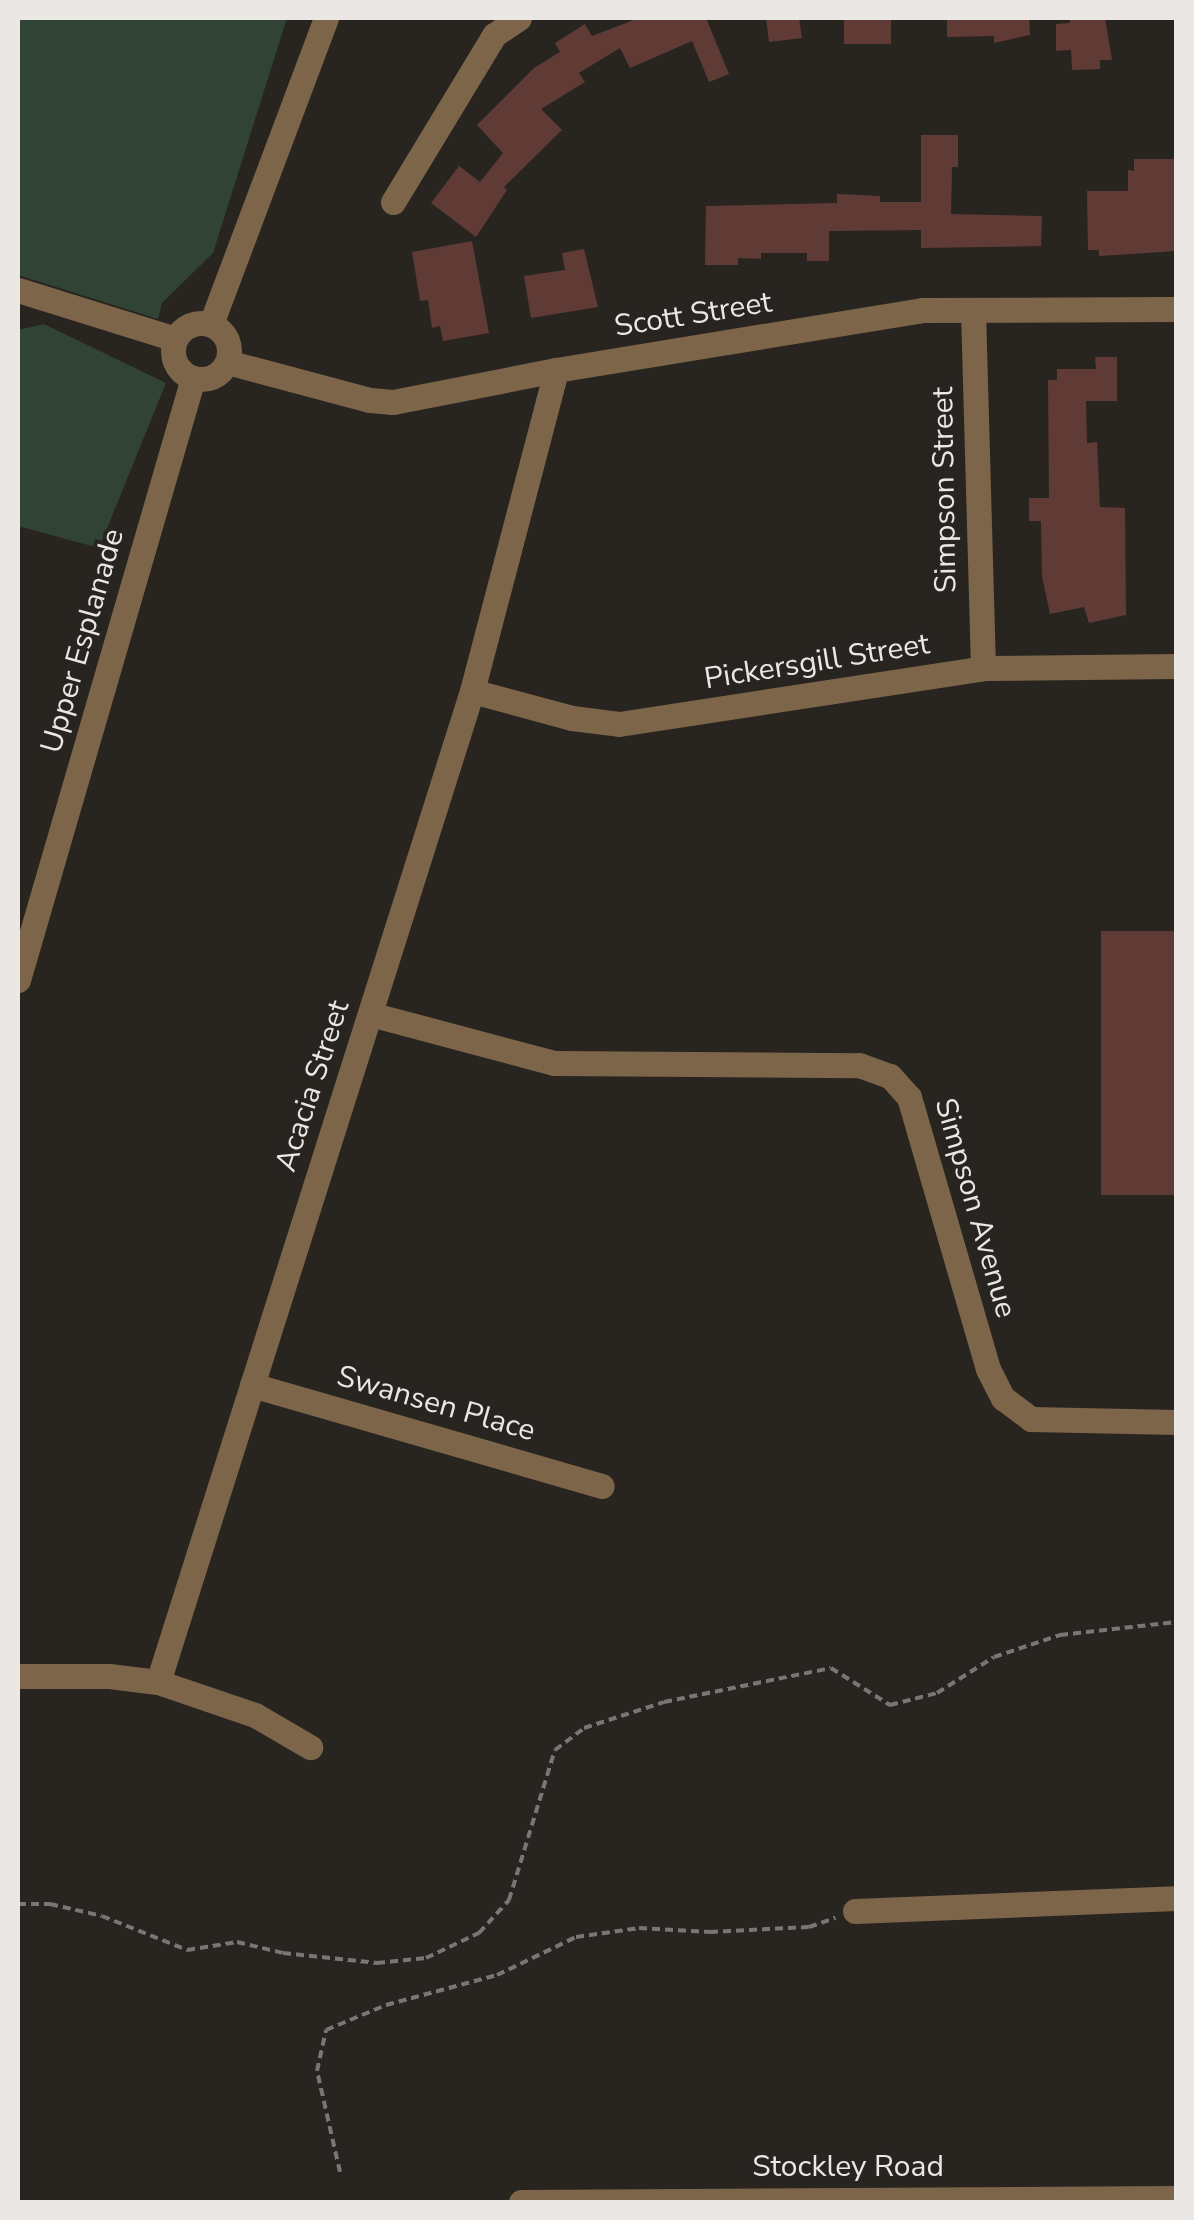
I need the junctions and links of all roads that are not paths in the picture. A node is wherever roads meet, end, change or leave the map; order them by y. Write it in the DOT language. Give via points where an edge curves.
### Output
graph roads {
  1 [pos="326,18"];
  2 [pos="519,18"];
  3 [pos="392,202"];
  4 [pos="18,290"];
  5 [pos="1176,309"];
  6 [pos="973,310"];
  7 [pos="211,324"];
  8 [pos="176,339"];
  9 [pos="227,362"];
  10 [pos="556,370"];
  11 [pos="193,378"];
  12 [pos="1176,666"];
  13 [pos="982,668"];
  14 [pos="472,691"];
  15 [pos="18,980"];
  16 [pos="370,1014"];
  17 [pos="252,1385"];
  18 [pos="1176,1422"];
  19 [pos="602,1486"];
  20 [pos="18,1676"];
  21 [pos="158,1682"];
  22 [pos="310,1747"];
  23 [pos="1176,1898"];
  24 [pos="856,1911"];
  25 [pos="1176,2198"];
  26 [pos="521,2202"];
  27 [pos="770,2202"];
  1 -- 7 [label="street"];
  2 -- 3 [label="street" via="494,34"];
  4 -- 8 [label="street"];
  5 -- 6 [label="street, Scott Street"];
  6 -- 10 [label="street, Scott Street" via="922,310"];
  6 -- 13 [label="street, Simpson Street"];
  7 -- 8 [label="street" via="186,327"];
  7 -- 9 [label="street" via="229,344"];
  8 -- 11 [label="street" via="178,367"];
  9 -- 10 [label="street, Scott Street" via="393,402"];
  9 -- 11 [label="street" via="217,374"];
  10 -- 14 [label="street, Acacia Street"];
  11 -- 15 [label="street, Upper Esplanade"];
  12 -- 13 [label="street, Pickersgill Street"];
  13 -- 14 [label="street, Pickersgill Street" via="645,723 596,723"];
  14 -- 16 [label="street, Acacia Street"];
  16 -- 17 [label="street, Acacia Street"];
  16 -- 18 [label="street, Simpson Avenue" via="554,1063 859,1065 890,1076 910,1097 988,1369 1004,1398 1031,1419"];
  17 -- 19 [label="street, Swansen Place"];
  17 -- 21 [label="street, Acacia Street"];
  20 -- 21 [label="street"];
  21 -- 22 [label="street" via="255,1714"];
  23 -- 24 [label="street"];
  25 -- 27 [label="street, Stockley Road"];
  26 -- 27 [label="street, Stockley Road"];
}
